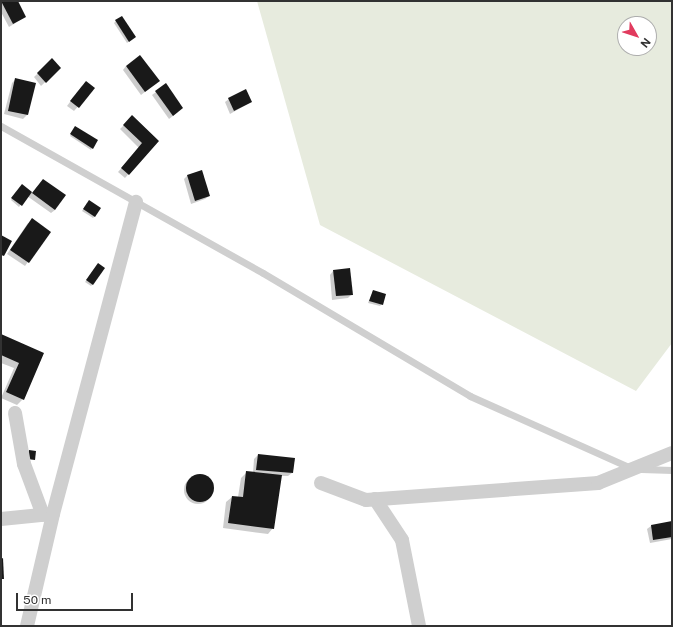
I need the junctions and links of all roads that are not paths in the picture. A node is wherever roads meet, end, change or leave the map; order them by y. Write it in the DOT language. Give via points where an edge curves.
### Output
graph roads {
  1 [pos="1,126"];
  2 [pos="136,202"];
  3 [pos="15,413"];
  4 [pos="672,453"];
  5 [pos="632,469"];
  6 [pos="672,470"];
  7 [pos="321,483"];
  8 [pos="375,499"];
  9 [pos="48,514"];
  10 [pos="1,518"];
  11 [pos="27,626"];
  12 [pos="419,626"];
  1 -- 2 [label="lane"];
  2 -- 5 [label="lane" via="263,273 470,396"];
  2 -- 9 [label="street"];
  3 -- 9 [label="street" via="24,464"];
  4 -- 5 [label="street"];
  5 -- 6 [label="lane"];
  5 -- 8 [label="street" via="598,483"];
  7 -- 8 [label="street" via="366,500"];
  8 -- 12 [label="street" via="402,540"];
  9 -- 10 [label="street"];
  9 -- 11 [label="street"];
}
